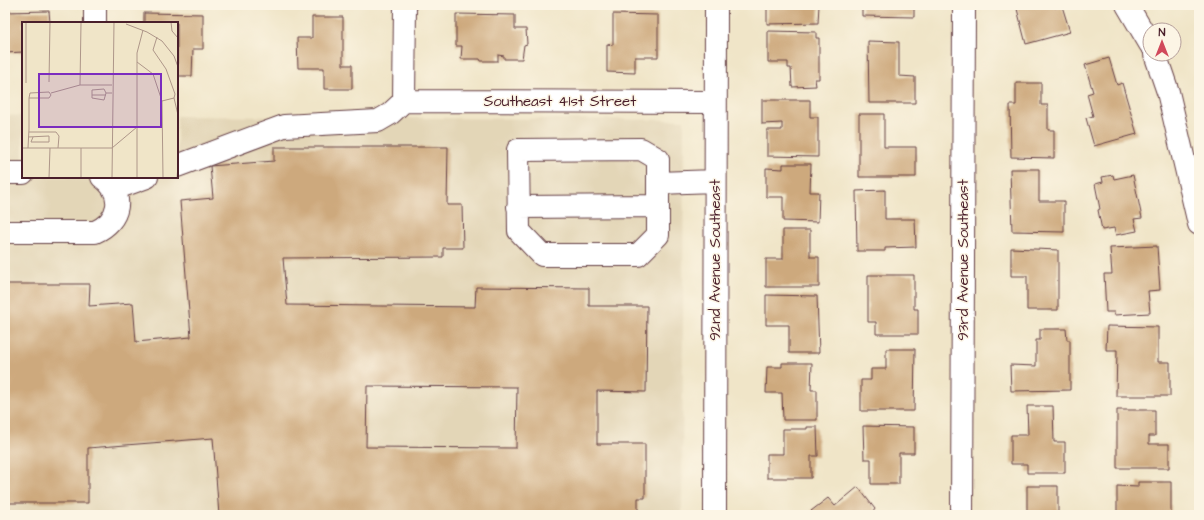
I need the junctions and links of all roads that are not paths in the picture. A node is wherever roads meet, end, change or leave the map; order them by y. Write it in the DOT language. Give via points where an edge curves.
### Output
graph roads {
  1 [pos="95,5"];
  2 [pos="405,5"];
  3 [pos="716,5"];
  4 [pos="964,5"];
  5 [pos="1127,5"];
  6 [pos="95,22"];
  7 [pos="1142,30"];
  8 [pos="1159,62"];
  9 [pos="404,100"];
  10 [pos="715,102"];
  11 [pos="178,166"];
  12 [pos="5,173"];
  13 [pos="22,173"];
  14 [pos="140,178"];
  15 [pos="715,181"];
  16 [pos="108,183"];
  17 [pos="658,184"];
  18 [pos="658,206"];
  19 [pos="518,207"];
  20 [pos="1199,224"];
  21 [pos="5,232"];
  22 [pos="715,515"];
  23 [pos="962,515"];
  1 -- 6 [label="street"];
  2 -- 9 [label="street"];
  3 -- 10 [label="street, 92nd Avenue Southeast"];
  4 -- 23 [label="street, 93rd Avenue Southeast"];
  5 -- 7 [label="street"];
  8 -- 20 [label="street"];
  9 -- 10 [label="street, Southeast 41st Street"];
  9 -- 11 [label="street" via="390,114 378,121 284,126"];
  10 -- 15 [label="street, 92nd Avenue Southeast"];
  12 -- 13 [label="street"];
  14 -- 16 [label="street"];
  15 -- 17 [label="street"];
  15 -- 22 [label="street, 92nd Avenue Southeast"];
  16 -- 21 [label="street" via="117,199 117,210 105,228 95,232"];
  17 -- 18 [label="street"];
  17 -- 19 [label="street" via="658,159 641,149 518,150"];
  18 -- 19 [label="street"];
  18 -- 19 [label="street" via="658,235 638,255 542,255 519,231"];
}
